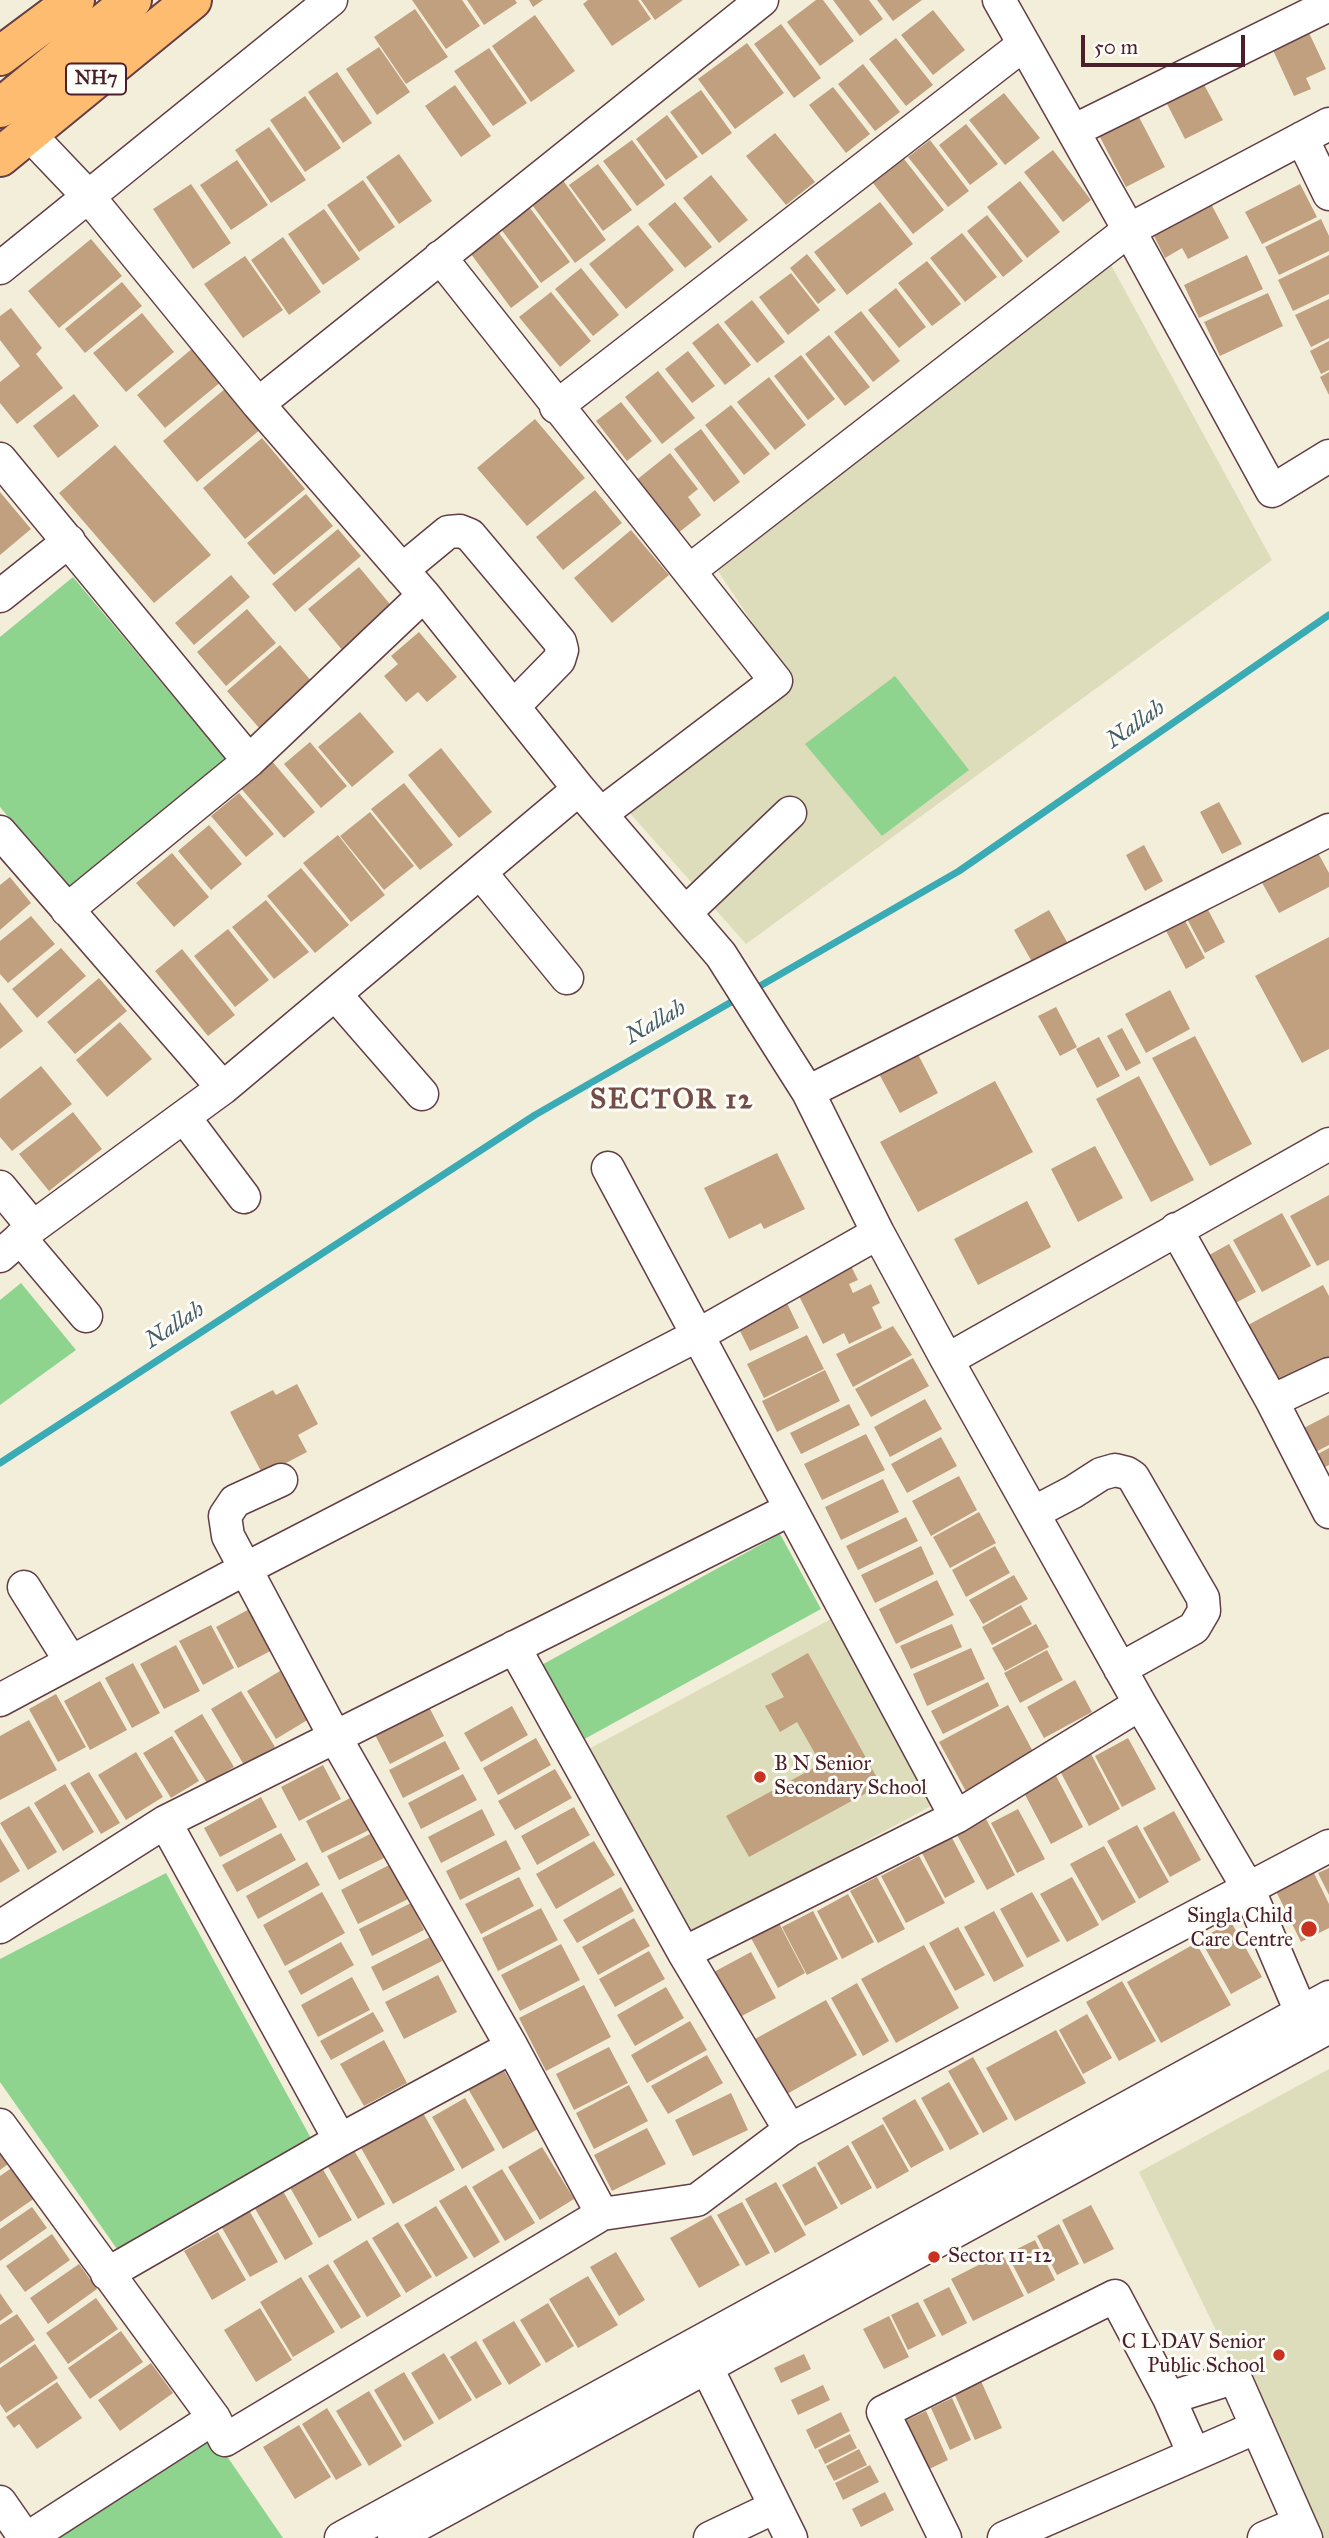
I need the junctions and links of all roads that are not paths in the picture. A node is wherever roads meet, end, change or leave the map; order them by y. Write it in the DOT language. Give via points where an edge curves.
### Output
graph roads {
  1 [pos="33,0"];
  2 [pos="75,0"];
  3 [pos="132,0"];
  4 [pos="192,0"];
  5 [pos="331,0"];
  6 [pos="762,0"];
  7 [pos="999,0"];
  8 [pos="1329,5"];
  9 [pos="0,25"];
  10 [pos="1023,44"];
  11 [pos="0,56"];
  12 [pos="0,108"];
  13 [pos="1073,131"];
  14 [pos="1316,131"];
  15 [pos="14,145"];
  16 [pos="1329,194"];
  17 [pos="88,196"];
  18 [pos="1129,230"];
  19 [pos="440,257"];
  20 [pos="0,268"];
  21 [pos="258,404"];
  22 [pos="556,407"];
  23 [pos="1329,456"];
  24 [pos="0,459"];
  25 [pos="69,541"];
  26 [pos="402,569"];
  27 [pos="689,571"];
  28 [pos="424,594"];
  29 [pos="0,596"];
  30 [pos="514,706"];
  31 [pos="249,761"];
  32 [pos="579,789"];
  33 [pos="602,813"];
  34 [pos="790,813"];
  35 [pos="1329,830"];
  36 [pos="0,832"];
  37 [pos="480,872"];
  38 [pos="67,910"];
  39 [pos="685,913"];
  40 [pos="567,978"];
  41 [pos="335,994"];
  42 [pos="223,1088"];
  43 [pos="808,1093"];
  44 [pos="422,1094"];
  45 [pos="184,1117"];
  46 [pos="1329,1144"];
  47 [pos="608,1168"];
  48 [pos="0,1187"];
  49 [pos="244,1197"];
  50 [pos="1176,1229"];
  51 [pos="878,1233"];
  52 [pos="18,1240"];
  53 [pos="86,1315"];
  54 [pos="698,1335"];
  55 [pos="947,1360"];
  56 [pos="1329,1374"];
  57 [pos="1272,1401"];
  58 [pos="281,1480"];
  59 [pos="791,1509"];
  60 [pos="1329,1512"];
  61 [pos="1032,1513"];
  62 [pos="245,1569"];
  63 [pos="24,1587"];
  64 [pos="514,1647"];
  65 [pos="71,1662"];
  66 [pos="1120,1669"];
  67 [pos="0,1700"];
  68 [pos="1140,1704"];
  69 [pos="335,1737"];
  70 [pos="956,1816"];
  71 [pos="165,1822"];
  72 [pos="1329,1846"];
  73 [pos="1248,1888"];
  74 [pos="0,1927"];
  75 [pos="684,1953"];
  76 [pos="1329,1997"];
  77 [pos="1315,2025"];
  78 [pos="512,2047"];
  79 [pos="0,2125"];
  80 [pos="790,2130"];
  81 [pos="341,2140"];
  82 [pos="602,2214"];
  83 [pos="107,2274"];
  84 [pos="701,2356"];
  85 [pos="1169,2399"];
  86 [pos="214,2418"];
  87 [pos="1256,2427"];
  88 [pos="1194,2454"];
  89 [pos="0,2502"];
  90 [pos="775,2507"];
  91 [pos="1303,2530"];
  92 [pos="27,2538"];
  93 [pos="341,2538"];
  94 [pos="394,2538"];
  95 [pos="710,2538"];
  96 [pos="791,2538"];
  97 [pos="945,2538"];
  98 [pos="1004,2538"];
  99 [pos="1264,2538"];
  1 -- 9 [label="highway"];
  2 -- 11 [label="highway"];
  3 -- 12 [label="highway"];
  4 -- 15 [label="highway, NH7"];
  5 -- 17 [label="street"];
  6 -- 19 [label="street"];
  7 -- 10 [label="street"];
  8 -- 13 [label="street"];
  10 -- 13 [label="street"];
  10 -- 22 [label="street"];
  13 -- 18 [label="street"];
  14 -- 16 [label="street"];
  14 -- 18 [label="street"];
  15 -- 17 [label="street"];
  17 -- 20 [label="street"];
  17 -- 21 [label="street"];
  18 -- 23 [label="street" via="1272,491"];
  18 -- 27 [label="street"];
  19 -- 21 [label="street"];
  19 -- 22 [label="street"];
  21 -- 26 [label="street"];
  22 -- 27 [label="street"];
  24 -- 25 [label="street"];
  25 -- 29 [label="street"];
  25 -- 31 [label="street"];
  26 -- 28 [label="street"];
  26 -- 30 [label="street" via="449,532 471,535 560,642 559,660"];
  27 -- 33 [label="street" via="776,681"];
  28 -- 30 [label="street"];
  28 -- 31 [label="street"];
  30 -- 32 [label="street"];
  31 -- 38 [label="street"];
  32 -- 33 [label="street"];
  32 -- 37 [label="street"];
  33 -- 39 [label="street"];
  34 -- 39 [label="street"];
  35 -- 43 [label="street"];
  36 -- 38 [label="street"];
  37 -- 40 [label="street"];
  37 -- 41 [label="street"];
  38 -- 42 [label="street"];
  39 -- 43 [label="street" via="721,956"];
  41 -- 42 [label="street"];
  41 -- 44 [label="street"];
  42 -- 45 [label="street"];
  43 -- 51 [label="street"];
  45 -- 49 [label="street"];
  45 -- 52 [label="street"];
  46 -- 50 [label="street"];
  47 -- 54 [label="street"];
  48 -- 52 [label="street"];
  50 -- 55 [label="street"];
  50 -- 57 [label="street"];
  51 -- 54 [label="street"];
  51 -- 55 [label="street"];
  52 -- 53 [label="street"];
  54 -- 59 [label="street"];
  54 -- 62 [label="street"];
  55 -- 61 [label="street"];
  56 -- 57 [label="street"];
  57 -- 60 [label="street"];
  58 -- 62 [label="street" via="235,1502 225,1516 228,1536"];
  59 -- 64 [label="street"];
  59 -- 70 [label="street"];
  61 -- 66 [label="street"];
  61 -- 66 [label="street" via="1101,1474 1127,1473 1202,1598 1204,1611 1194,1628"];
  62 -- 65 [label="street"];
  62 -- 69 [label="street"];
  63 -- 65 [label="street"];
  64 -- 69 [label="street"];
  64 -- 75 [label="street"];
  65 -- 67 [label="street"];
  66 -- 68 [label="street"];
  68 -- 70 [label="street"];
  68 -- 73 [label="street"];
  69 -- 71 [label="street"];
  69 -- 78 [label="street"];
  70 -- 75 [label="street"];
  71 -- 74 [label="street"];
  71 -- 81 [label="street"];
  72 -- 73 [label="street"];
  73 -- 77 [label="street"];
  73 -- 80 [label="street"];
  75 -- 80 [label="street"];
  76 -- 77 [label="street"];
  77 -- 84 [label="street"];
  78 -- 81 [label="street"];
  78 -- 82 [label="street"];
  79 -- 83 [label="street"];
  80 -- 82 [label="street" via="697,2200"];
  81 -- 83 [label="street"];
  82 -- 86 [label="street" via="225,2440"];
  83 -- 86 [label="street"];
  84 -- 90 [label="street"];
  84 -- 93 [label="street"];
  84 -- 94 [label="street"];
  85 -- 87 [label="street" via="1233,2378"];
  85 -- 88 [label="street"];
  85 -- 97 [label="street" via="1115,2296 887,2409 884,2417"];
  86 -- 92 [label="street"];
  87 -- 88 [label="street"];
  87 -- 91 [label="street"];
  88 -- 98 [label="street"];
  89 -- 92 [label="street"];
  90 -- 95 [label="street"];
  90 -- 96 [label="street"];
  91 -- 99 [label="street"];
}
